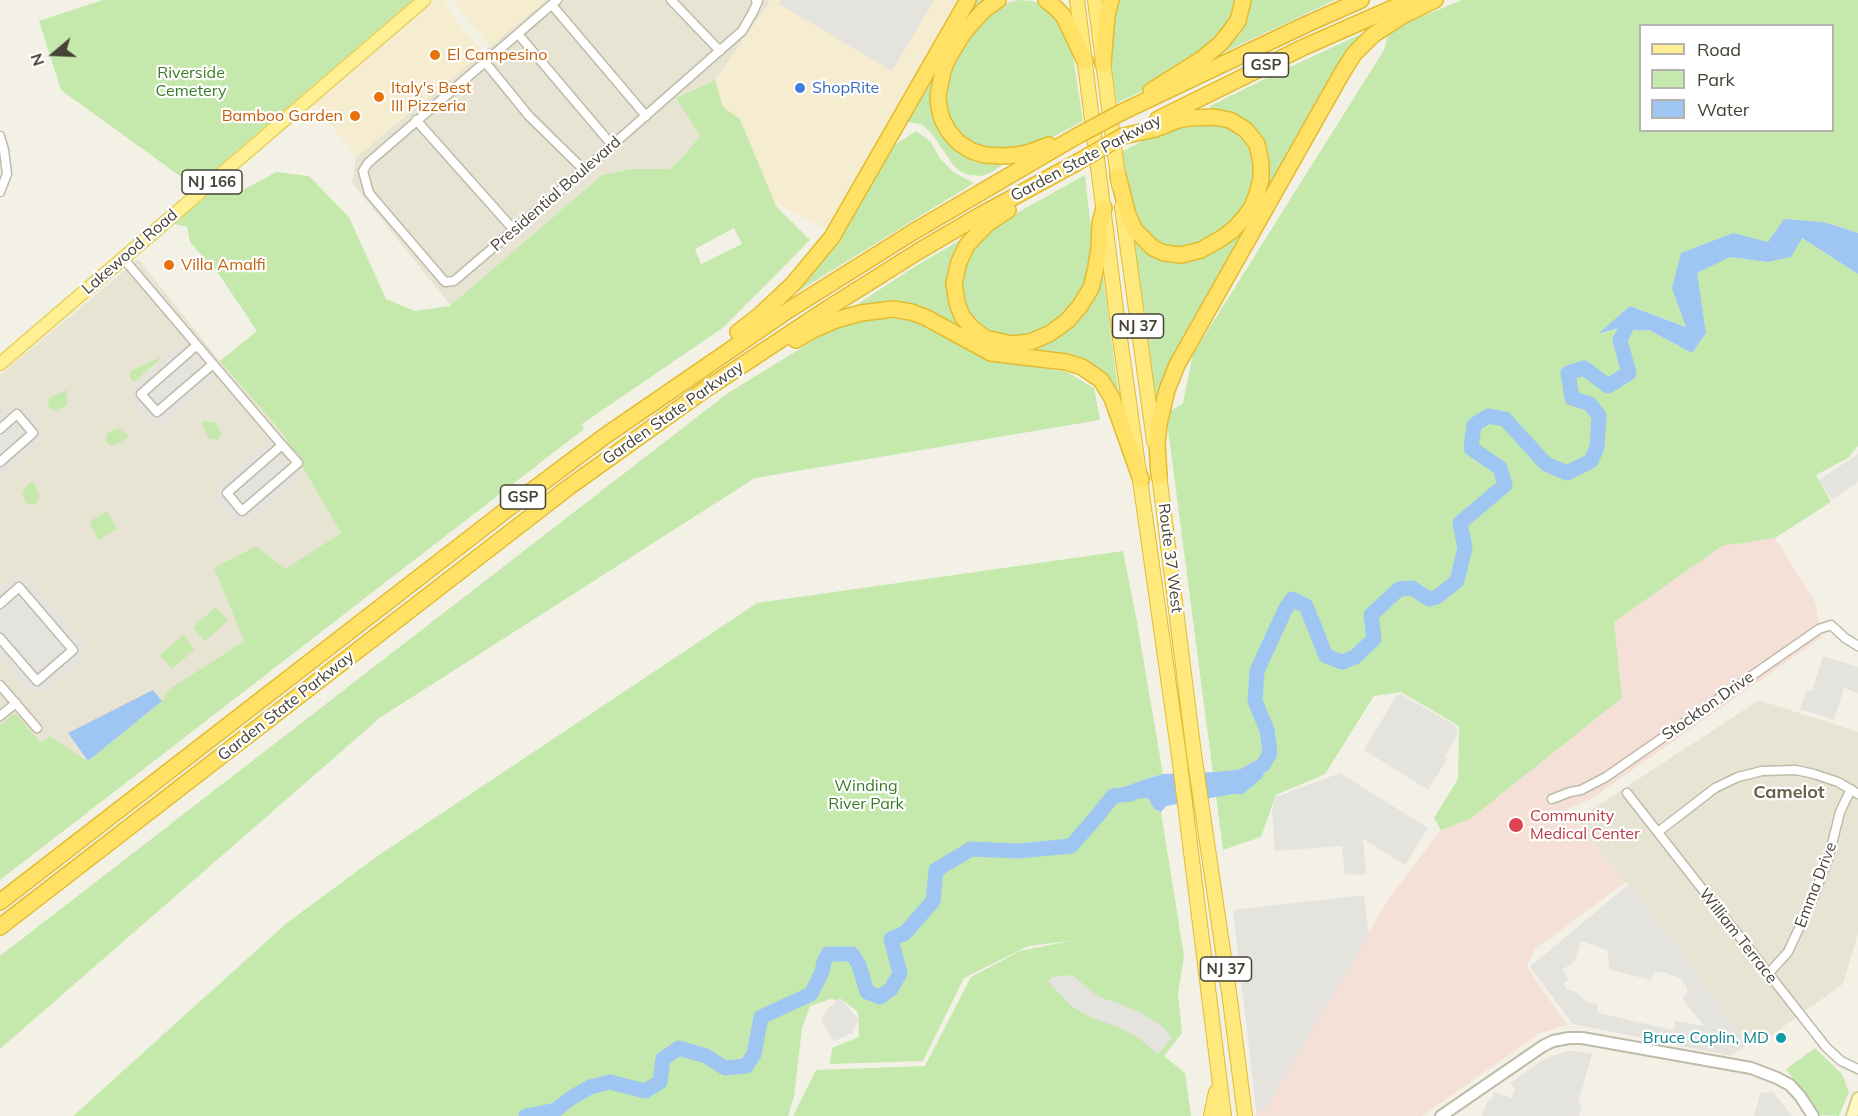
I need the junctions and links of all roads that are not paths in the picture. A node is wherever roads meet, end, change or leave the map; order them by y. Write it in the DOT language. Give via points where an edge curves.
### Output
graph roads {
  1 [pos="424,0"];
  2 [pos="671,0"];
  3 [pos="756,0"];
  4 [pos="968,0"];
  5 [pos="998,0"];
  6 [pos="1046,0"];
  7 [pos="1077,0"];
  8 [pos="1095,0"];
  9 [pos="1111,0"];
  10 [pos="1243,0"];
  11 [pos="1361,0"];
  12 [pos="1411,0"];
  13 [pos="1435,0"];
  14 [pos="554,2"];
  15 [pos="518,34"];
  16 [pos="720,51"];
  17 [pos="1085,61"];
  18 [pos="485,62"];
  19 [pos="1103,64"];
  20 [pos="1122,112"];
  21 [pos="646,116"];
  22 [pos="416,120"];
  23 [pos="0,136"];
  24 [pos="1077,136"];
  25 [pos="1123,136"];
  26 [pos="612,145"];
  27 [pos="1076,163"];
  28 [pos="584,171"];
  29 [pos="1118,176"];
  30 [pos="0,192"];
  31 [pos="1104,208"];
  32 [pos="514,230"];
  33 [pos="123,258"];
  34 [pos="197,345"];
  35 [pos="0,364"];
  36 [pos="213,364"];
  37 [pos="0,429"];
  38 [pos="628,444"];
  39 [pos="282,445"];
  40 [pos="0,462"];
  41 [pos="1159,476"];
  42 [pos="1141,480"];
  43 [pos="510,507"];
  44 [pos="0,604"];
  45 [pos="0,638"];
  46 [pos="1858,646"];
  47 [pos="0,685"];
  48 [pos="16,703"];
  49 [pos="0,716"];
  50 [pos="37,728"];
  51 [pos="1854,791"];
  52 [pos="1627,793"];
  53 [pos="1552,799"];
  54 [pos="1658,832"];
  55 [pos="0,902"];
  56 [pos="0,927"];
  57 [pos="1768,974"];
  58 [pos="1215,1044"];
  59 [pos="1858,1069"];
  60 [pos="1858,1098"];
  61 [pos="1211,1116"];
  62 [pos="1224,1116"];
  63 [pos="1245,1116"];
  64 [pos="1441,1116"];
  65 [pos="1813,1116"];
  66 [pos="1852,1116"];
  1 -- 33 [label="main road, Lakewood Road / NJ 166"];
  2 -- 16 [label="street"];
  3 -- 16 [label="street, Presidential Boulevard" via="742,30"];
  4 -- 43 [label="highway" via="848,212 798,279 749,324 665,383"];
  5 -- 24 [label="highway" via="964,32 944,65 938,95 945,125 966,147 993,156 1024,154"];
  6 -- 17 [label="highway" via="1064,17"];
  7 -- 17 [label="highway, Route 37 West / NJ 37"];
  8 -- 19 [label="highway, Route 37 West / NJ 37"];
  9 -- 19 [label="highway"];
  10 -- 20 [label="highway" via="1238,21 1221,44"];
  11 -- 20 [label="highway, Garden State Parkway / GSP"];
  12 -- 25 [label="highway, Garden State Parkway / GSP"];
  13 -- 41 [label="highway" via="1373,34 1342,73 1177,364 1159,424"];
  14 -- 15 [label="street"];
  14 -- 21 [label="street"];
  15 -- 18 [label="street"];
  15 -- 26 [label="street"];
  16 -- 21 [label="street, Presidential Boulevard"];
  17 -- 31 [label="highway, Route 37 West / NJ 37"];
  18 -- 22 [label="street"];
  18 -- 28 [label="street" via="529,116"];
  19 -- 29 [label="highway, Route 37 West / NJ 37"];
  20 -- 24 [label="highway, Garden State Parkway / GSP, bridge"];
  21 -- 26 [label="street, Presidential Boulevard"];
  22 -- 32 [label="street"];
  22 -- 32 [label="street, Presidential Boulevard" via="363,171 369,193 445,282 454,281"];
  23 -- 30 [label="street" via="7,174"];
  24 -- 43 [label="highway, Garden State Parkway / GSP" via="784,313"];
  25 -- 27 [label="highway, Garden State Parkway / GSP, bridge"];
  25 -- 29 [label="highway" via="1183,119 1224,118 1243,127 1257,144 1261,179 1252,207 1234,229 1201,250 1181,255 1159,251 1138,234 1128,215"];
  26 -- 28 [label="street, Presidential Boulevard"];
  27 -- 31 [label="highway" via="1037,194 993,220 967,245 956,269 955,291 959,309 971,327 991,340 1018,344 1042,337 1067,321 1083,302 1093,280"];
  27 -- 38 [label="highway, Garden State Parkway / GSP" via="977,217 830,306"];
  28 -- 32 [label="street, Presidential Boulevard"];
  29 -- 41 [label="highway, Route 37 West / NJ 37"];
  31 -- 42 [label="highway, Route 37 West / NJ 37"];
  33 -- 34 [label="street"];
  33 -- 35 [label="main road, Lakewood Road / NJ 166"];
  34 -- 36 [label="street"];
  34 -- 36 [label="street" via="141,394 156,412"];
  36 -- 39 [label="street"];
  37 -- 40 [label="street" via="17,414 33,433"];
  38 -- 42 [label="highway" via="811,331 861,313 893,309 925,317 991,353 1066,362 1090,372 1101,380 1114,403"];
  38 -- 56 [label="highway, Garden State Parkway / GSP"];
  39 -- 39 [label="street" via="298,463 242,511 227,493"];
  41 -- 63 [label="highway, Route 37 West / NJ 37"];
  42 -- 58 [label="highway, Route 37 West / NJ 37"];
  43 -- 55 [label="highway, Garden State Parkway / GSP"];
  44 -- 45 [label="street" via="20,587 73,650 37,681"];
  46 -- 53 [label="street, Stockton Drive" via="1831,625 1819,629 1606,777"];
  47 -- 48 [label="street"];
  48 -- 49 [label="street"];
  48 -- 50 [label="street"];
  51 -- 54 [label="street" via="1804,771 1762,771 1715,788"];
  51 -- 57 [label="street, Emma Drive" via="1840,812 1829,856 1788,952"];
  52 -- 54 [label="street, William Terrace"];
  54 -- 57 [label="street, William Terrace"];
  57 -- 59 [label="street, William Terrace" via="1832,1053"];
  58 -- 61 [label="highway" via="1216,1090"];
  58 -- 62 [label="highway, Route 37 West / NJ 37"];
  60 -- 66 [label="main road"];
  64 -- 65 [label="street" via="1533,1051 1569,1038 1751,1068 1790,1085"];
}
